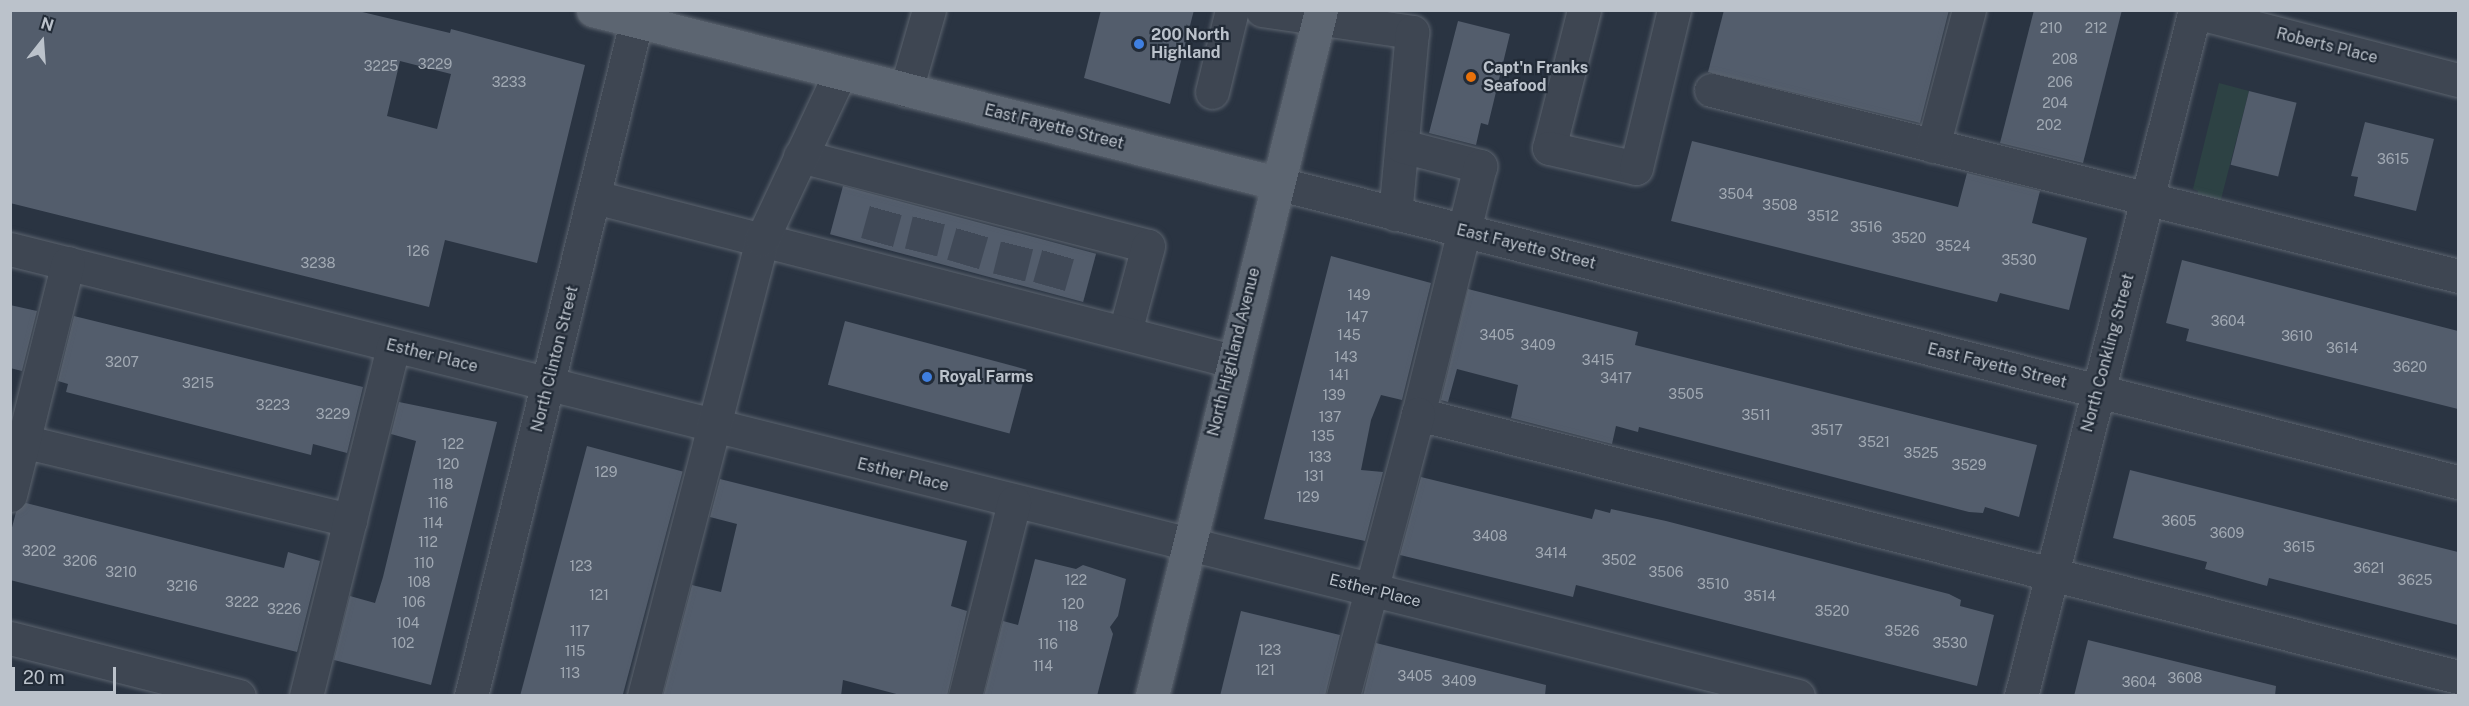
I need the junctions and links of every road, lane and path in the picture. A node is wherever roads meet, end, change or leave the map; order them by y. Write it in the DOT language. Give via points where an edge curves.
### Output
graph roads {
  1 [pos="593,10"];
  2 [pos="929,10"];
  3 [pos="1232,10"];
  4 [pos="1262,10"];
  5 [pos="1584,10"];
  6 [pos="1674,10"];
  7 [pos="1969,10"];
  8 [pos="2195,11"];
  9 [pos="1320,13"];
  10 [pos="639,16"];
  11 [pos="840,73"];
  12 [pos="2458,80"];
  13 [pos="906,90"];
  14 [pos="1711,90"];
  15 [pos="1212,92"];
  16 [pos="1402,146"];
  17 [pos="1933,146"];
  18 [pos="800,156"];
  19 [pos="1276,183"];
  20 [pos="595,197"];
  21 [pos="2148,198"];
  22 [pos="1395,214"];
  23 [pos="1464,231"];
  24 [pos="762,239"];
  25 [pos="10,249"];
  26 [pos="68,264"];
  27 [pos="2458,276"];
  28 [pos="1125,333"];
  29 [pos="393,346"];
  30 [pos="1232,361"];
  31 [pos="548,386"];
  32 [pos="2096,391"];
  33 [pos="1418,414"];
  34 [pos="712,427"];
  35 [pos="17,440"];
  36 [pos="2458,482"];
  37 [pos="10,495"];
  38 [pos="1014,502"];
  39 [pos="350,520"];
  40 [pos="1190,545"];
  41 [pos="2052,576"];
  42 [pos="1370,590"];
  43 [pos="10,638"];
  44 [pos="2458,677"];
  45 [pos="239,696"];
  46 [pos="306,696"];
  47 [pos="471,696"];
  48 [pos="644,696"];
  49 [pos="965,696"];
  50 [pos="1152,696"];
  51 [pos="1343,696"];
  52 [pos="1797,696"];
  53 [pos="2021,696"];
  1 -- 10 [label="main road, East Fayette Street"];
  2 -- 13 [label="street"];
  3 -- 15 [label="street"];
  4 -- 9 [label="street"];
  5 -- 6 [label="street" via="1549,148 1636,168"];
  7 -- 17 [label="street"];
  8 -- 12 [label="street, Roberts Place"];
  8 -- 21 [label="street, North Conkling Street"];
  9 -- 16 [label="street" via="1412,32"];
  9 -- 19 [label="main road, North Highland Avenue"];
  10 -- 11 [label="main road, East Fayette Street"];
  10 -- 20 [label="street, North Clinton Street"];
  11 -- 13 [label="main road, East Fayette Street"];
  11 -- 18 [label="street"];
  13 -- 19 [label="main road, East Fayette Street"];
  14 -- 17 [label="street"];
  16 -- 22 [label="street"];
  16 -- 23 [label="street" via="1480,166"];
  17 -- 21 [label="street"];
  18 -- 24 [label="street"];
  18 -- 28 [label="street" via="891,191 1063,234 1148,246"];
  19 -- 22 [label="street, East Fayette Street"];
  19 -- 30 [label="main road, North Highland Avenue"];
  20 -- 24 [label="street"];
  20 -- 31 [label="street, North Clinton Street"];
  21 -- 27 [label="street"];
  21 -- 32 [label="street, North Conkling Street"];
  22 -- 23 [label="street, East Fayette Street"];
  23 -- 32 [label="street, East Fayette Street"];
  23 -- 33 [label="street"];
  24 -- 28 [label="street" via="873,254 917,265 1046,299"];
  24 -- 34 [label="street"];
  25 -- 26 [label="street, Esther Place"];
  26 -- 29 [label="street, Esther Place"];
  26 -- 35 [label="street"];
  28 -- 30 [label="street"];
  29 -- 31 [label="street, Esther Place"];
  29 -- 39 [label="street"];
  30 -- 40 [label="main road, North Highland Avenue"];
  31 -- 34 [label="street, Esther Place"];
  31 -- 47 [label="street, North Clinton Street"];
  32 -- 36 [label="street, East Fayette Street"];
  32 -- 41 [label="street, North Conkling Street"];
  33 -- 41 [label="street"];
  33 -- 42 [label="street"];
  34 -- 38 [label="street, Esther Place"];
  34 -- 48 [label="street"];
  35 -- 37 [label="street"];
  35 -- 39 [label="street"];
  38 -- 40 [label="street, Esther Place"];
  38 -- 49 [label="street"];
  39 -- 46 [label="street"];
  40 -- 42 [label="street, Esther Place"];
  40 -- 50 [label="main road, North Highland Avenue"];
  41 -- 44 [label="street"];
  41 -- 53 [label="street, North Conkling Street"];
  42 -- 51 [label="street"];
  42 -- 52 [label="street, Esther Place"];
  43 -- 45 [label="street"];
}
